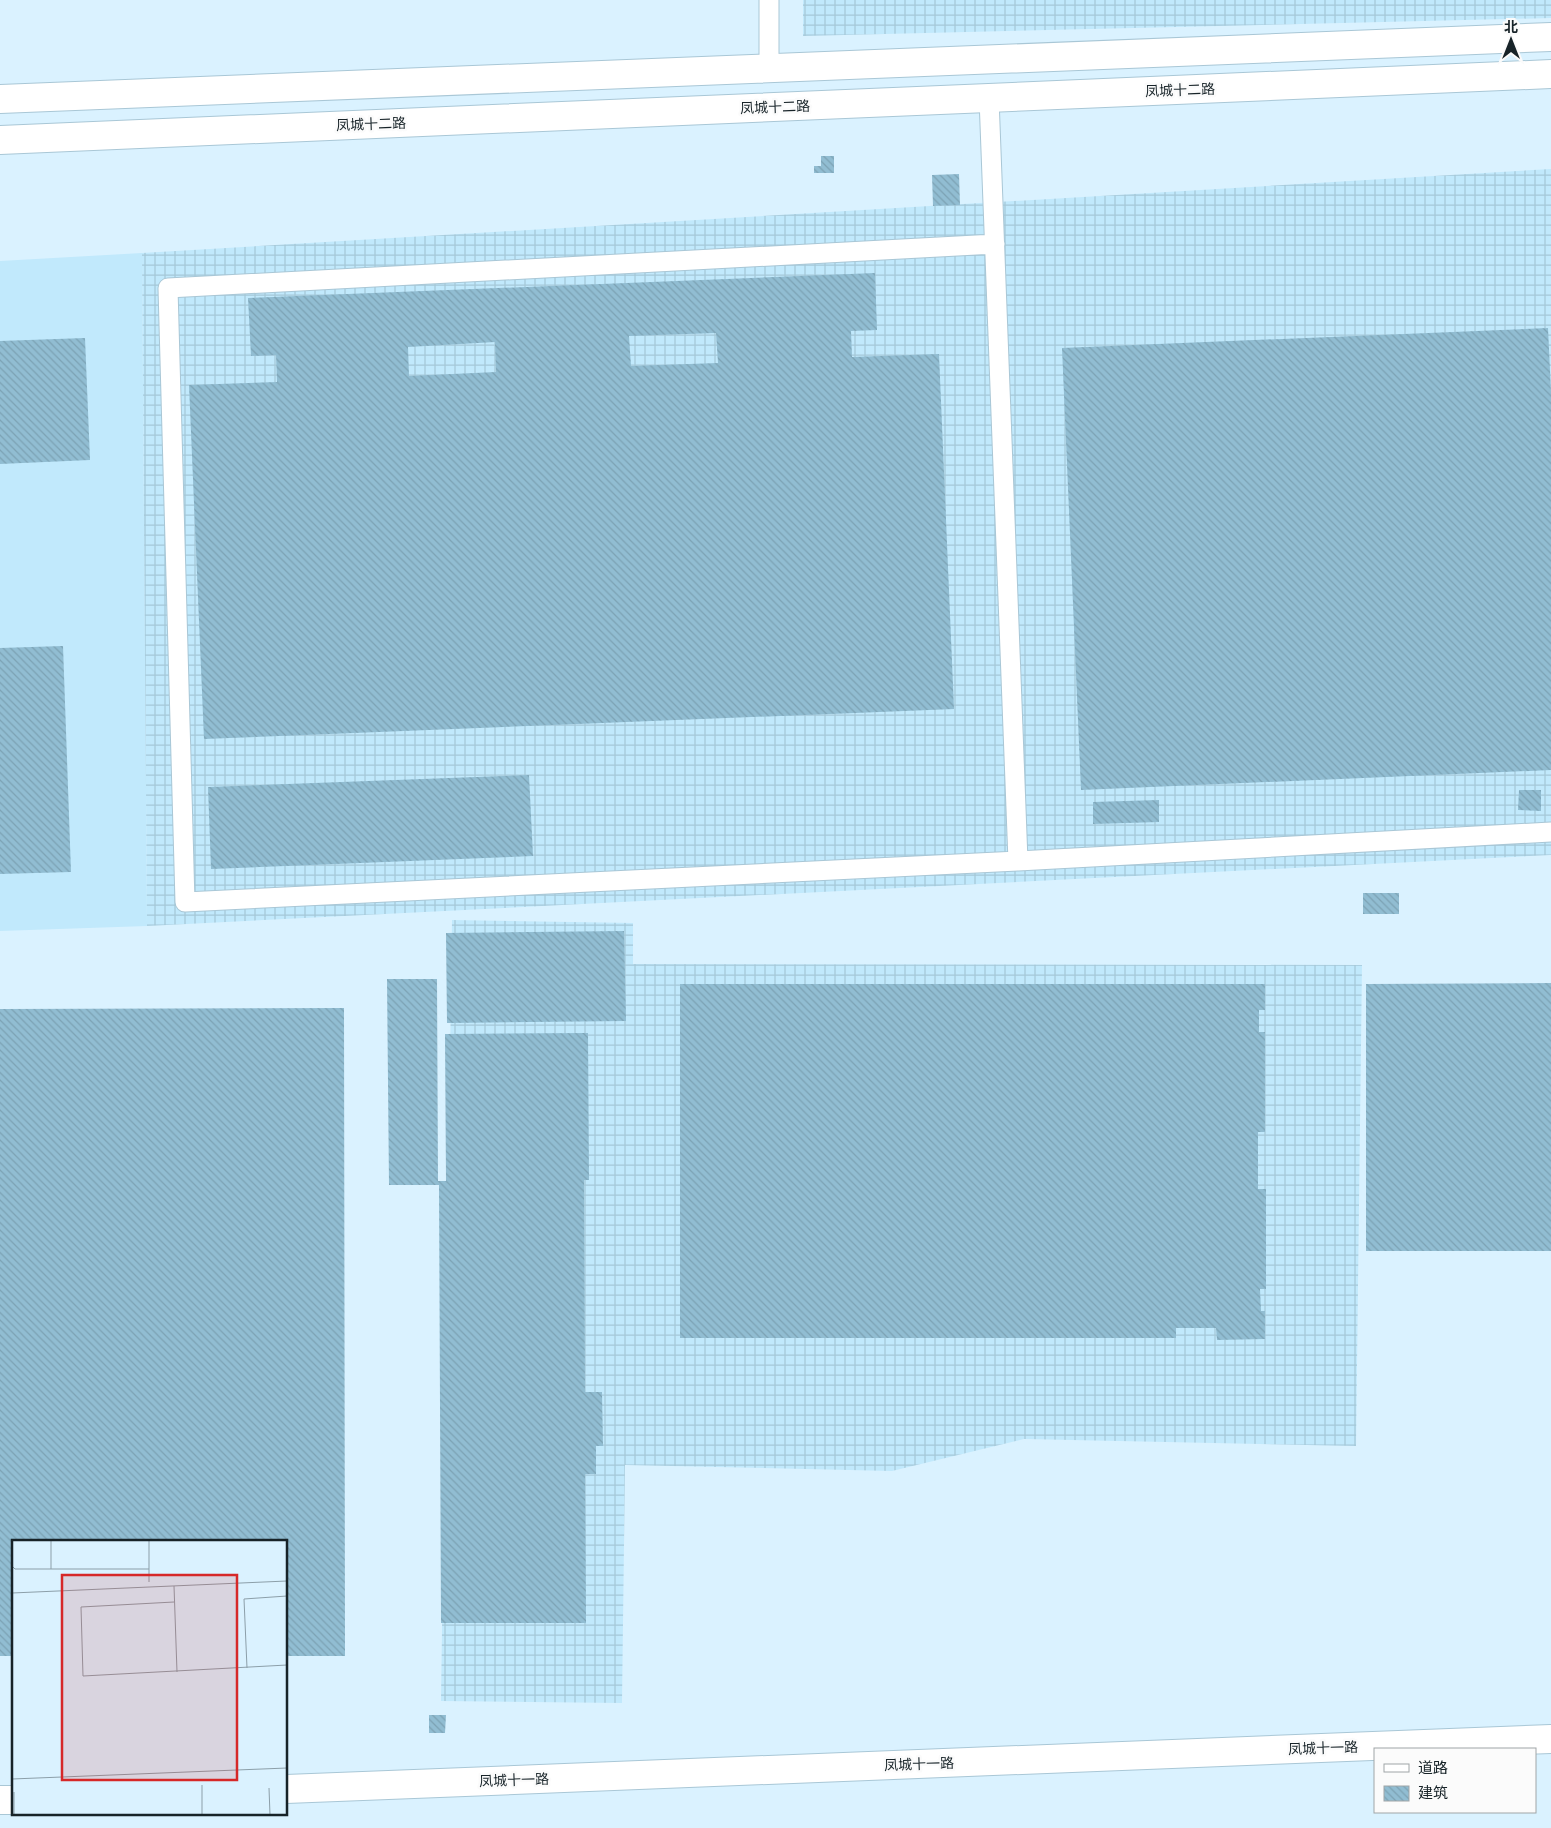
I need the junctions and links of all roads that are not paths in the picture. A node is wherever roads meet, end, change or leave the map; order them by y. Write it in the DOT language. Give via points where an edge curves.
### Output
graph roads {
  1 [pos="769,0"];
  2 [pos="1551,37"];
  3 [pos="769,68"];
  4 [pos="1551,74"];
  5 [pos="989,98"];
  6 [pos="0,99"];
  7 [pos="0,140"];
  8 [pos="995,244"];
  9 [pos="1551,832"];
  10 [pos="1018,861"];
  11 [pos="1551,1739"];
  12 [pos="288,1789"];
  1 -- 3 [label="lane"];
  2 -- 3 [label="main road"];
  3 -- 6 [label="main road"];
  4 -- 5 [label="main road, 凤城十二路"];
  5 -- 7 [label="main road, 凤城十二路"];
  5 -- 8 [label="lane"];
  8 -- 10 [label="lane"];
  8 -- 10 [label="lane" via="168,288 185,902"];
  9 -- 10 [label="lane"];
  11 -- 12 [label="main road, 凤城十一路"];
}
